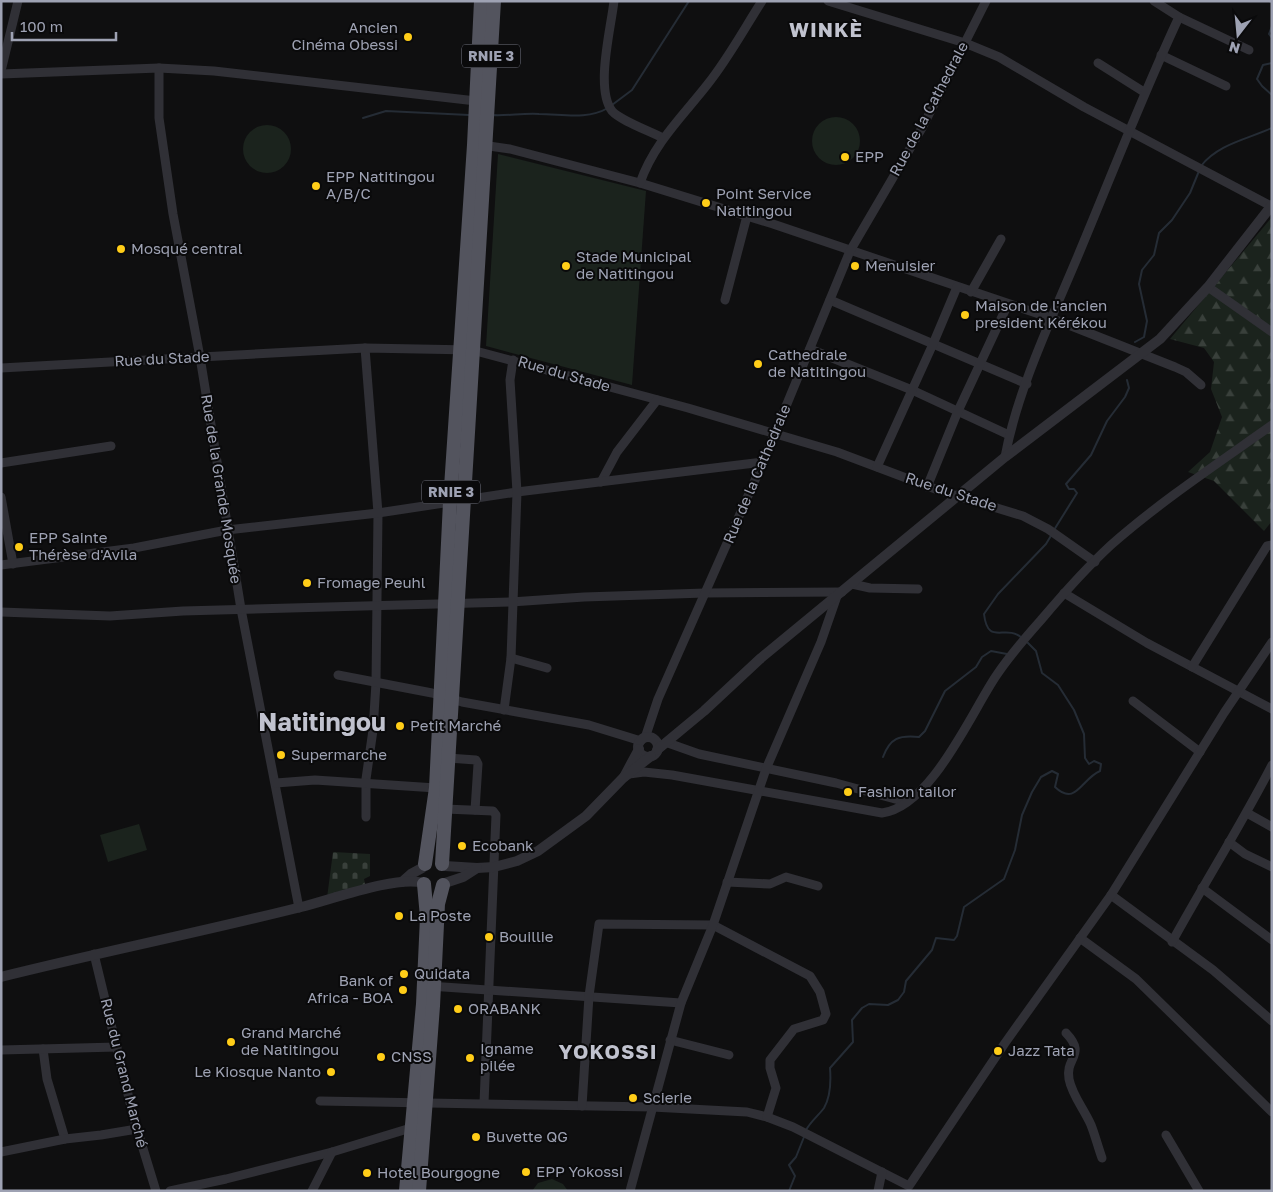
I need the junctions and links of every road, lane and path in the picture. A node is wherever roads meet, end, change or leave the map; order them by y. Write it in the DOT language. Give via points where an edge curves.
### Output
graph roads {
  1 [pos="18,1"];
  2 [pos="481,1"];
  3 [pos="494,1"];
  4 [pos="614,1"];
  5 [pos="762,1"];
  6 [pos="828,1"];
  7 [pos="986,1"];
  8 [pos="1154,1"];
  9 [pos="1179,17"];
  10 [pos="485,39"];
  11 [pos="965,43"];
  12 [pos="1249,50"];
  13 [pos="1161,55"];
  14 [pos="1098,63"];
  15 [pos="158,68"];
  16 [pos="1,72"];
  17 [pos="1226,86"];
  18 [pos="1144,92"];
  19 [pos="480,113"];
  20 [pos="1128,130"];
  21 [pos="663,138"];
  22 [pos="480,145"];
  23 [pos="640,183"];
  24 [pos="1271,206"];
  25 [pos="747,216"];
  26 [pos="1001,239"];
  27 [pos="850,251"];
  28 [pos="956,287"];
  29 [pos="1208,287"];
  30 [pos="971,292"];
  31 [pos="725,300"];
  32 [pos="830,300"];
  33 [pos="1008,304"];
  34 [pos="1051,318"];
  35 [pos="1272,332"];
  36 [pos="933,344"];
  37 [pos="365,348"];
  38 [pos="466,349"];
  39 [pos="810,349"];
  40 [pos="1143,354"];
  41 [pos="200,357"];
  42 [pos="513,360"];
  43 [pos="982,364"];
  44 [pos="1,368"];
  45 [pos="1027,384"];
  46 [pos="1202,385"];
  47 [pos="912,390"];
  48 [pos="657,400"];
  49 [pos="958,411"];
  50 [pos="1272,425"];
  51 [pos="775,433"];
  52 [pos="1009,435"];
  53 [pos="111,446"];
  54 [pos="1006,457"];
  55 [pos="762,462"];
  56 [pos="1,463"];
  57 [pos="877,467"];
  58 [pos="601,482"];
  59 [pos="927,487"];
  60 [pos="516,492"];
  61 [pos="1,497"];
  62 [pos="958,497"];
  63 [pos="457,501"];
  64 [pos="378,513"];
  65 [pos="227,530"];
  66 [pos="1272,545"];
  67 [pos="1094,562"];
  68 [pos="12,564"];
  69 [pos="1,565"];
  70 [pos="852,584"];
  71 [pos="918,589"];
  72 [pos="1064,592"];
  73 [pos="705,593"];
  74 [pos="839,594"];
  75 [pos="452,602"];
  76 [pos="511,602"];
  77 [pos="377,605"];
  78 [pos="241,609"];
  79 [pos="1,612"];
  80 [pos="1272,642"];
  81 [pos="511,658"];
  82 [pos="1192,667"];
  83 [pos="547,668"];
  84 [pos="338,675"];
  85 [pos="376,683"];
  86 [pos="1238,691"];
  87 [pos="446,697"];
  88 [pos="1133,701"];
  89 [pos="1272,709"];
  90 [pos="504,710"];
  91 [pos="642,743"];
  92 [pos="668,743"];
  93 [pos="1200,752"];
  94 [pos="654,753"];
  95 [pos="448,758"];
  96 [pos="1272,765"];
  97 [pos="766,768"];
  98 [pos="626,776"];
  99 [pos="367,783"];
  100 [pos="276,784"];
  101 [pos="436,788"];
  102 [pos="760,789"];
  103 [pos="906,802"];
  104 [pos="445,809"];
  105 [pos="475,810"];
  106 [pos="1246,813"];
  107 [pos="366,817"];
  108 [pos="1272,827"];
  109 [pos="1229,842"];
  110 [pos="443,865"];
  111 [pos="424,866"];
  112 [pos="494,867"];
  113 [pos="1272,867"];
  114 [pos="477,868"];
  115 [pos="402,882"];
  116 [pos="727,882"];
  117 [pos="424,884"];
  118 [pos="444,884"];
  119 [pos="818,886"];
  120 [pos="1202,888"];
  121 [pos="1111,895"];
  122 [pos="299,908"];
  123 [pos="714,925"];
  124 [pos="1080,938"];
  125 [pos="1272,940"];
  126 [pos="1172,942"];
  127 [pos="94,954"];
  128 [pos="1,978"];
  129 [pos="428,986"];
  130 [pos="488,991"];
  131 [pos="589,996"];
  132 [pos="681,1003"];
  133 [pos="1272,1021"];
  134 [pos="1066,1034"];
  135 [pos="670,1040"];
  136 [pos="117,1047"];
  137 [pos="43,1049"];
  138 [pos="1,1050"];
  139 [pos="729,1055"];
  140 [pos="320,1101"];
  141 [pos="419,1103"];
  142 [pos="484,1103"];
  143 [pos="582,1106"];
  144 [pos="652,1107"];
  145 [pos="1272,1112"];
  146 [pos="767,1117"];
  147 [pos="417,1127"];
  148 [pos="137,1128"];
  149 [pos="1166,1135"];
  150 [pos="65,1139"];
  151 [pos="1,1152"];
  152 [pos="332,1152"];
  153 [pos="1102,1158"];
  154 [pos="882,1172"];
  155 [pos="156,1191"];
  156 [pos="170,1191"];
  157 [pos="312,1191"];
  158 [pos="406,1191"];
  159 [pos="419,1191"];
  160 [pos="630,1191"];
  161 [pos="878,1191"];
  162 [pos="1199,1191"];
  1 -- 16 [label="street"];
  2 -- 10 [label="highway, RNIE 3"];
  3 -- 10 [label="highway, RNIE 3"];
  4 -- 21 [label="street" via="604,80 607,99 613,111"];
  5 -- 21 [label="street" via="708,84"];
  6 -- 11 [label="street"];
  7 -- 11 [label="street, Rue de la Cathedrale"];
  8 -- 9 [label="street"];
  9 -- 12 [label="street"];
  9 -- 13 [label="street"];
  10 -- 19 [label="highway, RNIE 3"];
  11 -- 20 [label="street" via="1018,67"];
  11 -- 27 [label="street, Rue de la Cathedrale" via="922,128"];
  13 -- 17 [label="street"];
  13 -- 18 [label="street"];
  14 -- 18 [label="street"];
  15 -- 16 [label="street"];
  15 -- 19 [label="street" via="214,71"];
  15 -- 41 [label="street, Rue de la Grande Mosquée" via="161,139"];
  18 -- 20 [label="street"];
  19 -- 22 [label="highway, RNIE 3"];
  20 -- 24 [label="street"];
  20 -- 34 [label="street"];
  21 -- 23 [label="street"];
  22 -- 23 [label="street"];
  22 -- 38 [label="highway, RNIE 3"];
  23 -- 25 [label="street"];
  24 -- 29 [label="street"];
  25 -- 27 [label="street"];
  25 -- 31 [label="street"];
  26 -- 30 [label="street"];
  27 -- 28 [label="street"];
  27 -- 32 [label="street, Rue de la Cathedrale"];
  28 -- 30 [label="street"];
  28 -- 36 [label="street"];
  29 -- 35 [label="street"];
  29 -- 40 [label="street"];
  30 -- 33 [label="street"];
  32 -- 36 [label="street"];
  32 -- 39 [label="street, Rue de la Cathedrale"];
  33 -- 34 [label="street"];
  33 -- 43 [label="street"];
  34 -- 40 [label="street"];
  34 -- 45 [label="street"];
  36 -- 43 [label="street"];
  36 -- 47 [label="street"];
  37 -- 38 [label="street, Rue du Stade"];
  37 -- 41 [label="street, Rue du Stade"];
  37 -- 64 [label="street"];
  38 -- 42 [label="street, Rue du Stade"];
  38 -- 63 [label="highway, RNIE 3"];
  39 -- 47 [label="street"];
  39 -- 51 [label="street, Rue de la Cathedrale"];
  40 -- 46 [label="street" via="1186,372"];
  40 -- 54 [label="street"];
  41 -- 44 [label="street, Rue du Stade"];
  41 -- 65 [label="street, Rue de la Grande Mosquée"];
  42 -- 48 [label="street, Rue du Stade"];
  42 -- 60 [label="street" via="510,380"];
  43 -- 45 [label="street"];
  43 -- 49 [label="street"];
  45 -- 52 [label="street"];
  47 -- 49 [label="street"];
  47 -- 57 [label="street"];
  48 -- 51 [label="street, Rue du Stade"];
  48 -- 58 [label="street" via="617,452"];
  49 -- 52 [label="street"];
  49 -- 59 [label="street"];
  50 -- 67 [label="street" via="1159,506"];
  51 -- 55 [label="street, Rue de la Cathedrale"];
  51 -- 57 [label="street, Rue du Stade"];
  52 -- 54 [label="street"];
  53 -- 56 [label="street"];
  54 -- 62 [label="street"];
  55 -- 58 [label="street"];
  55 -- 73 [label="street, Rue de la Cathedrale"];
  57 -- 59 [label="street, Rue du Stade"];
  58 -- 60 [label="street"];
  59 -- 62 [label="street, Rue du Stade"];
  60 -- 63 [label="street"];
  60 -- 76 [label="street"];
  61 -- 68 [label="street"];
  62 -- 67 [label="street, Rue du Stade" via="1023,516 1054,533"];
  62 -- 70 [label="street"];
  63 -- 64 [label="street"];
  63 -- 75 [label="highway, RNIE 3"];
  64 -- 65 [label="street"];
  64 -- 77 [label="street"];
  65 -- 68 [label="street" via="134,548"];
  65 -- 78 [label="street, Rue de la Grande Mosquée"];
  66 -- 82 [label="street" via="1267,546"];
  67 -- 72 [label="street"];
  68 -- 69 [label="street"];
  70 -- 71 [label="street" via="870,588"];
  70 -- 74 [label="street"];
  72 -- 82 [label="street"];
  72 -- 103 [label="street" via="1005,663 941,766"];
  73 -- 74 [label="street"];
  73 -- 76 [label="street"];
  73 -- 91 [label="street, Rue de la Cathedrale"];
  74 -- 92 [label="street" via="761,658"];
  74 -- 97 [label="street" via="822,642"];
  75 -- 76 [label="street"];
  75 -- 77 [label="street"];
  75 -- 87 [label="highway, RNIE 3"];
  76 -- 81 [label="street"];
  77 -- 78 [label="street"];
  77 -- 85 [label="street"];
  78 -- 79 [label="street" via="120,616"];
  78 -- 100 [label="street, Rue de la Grande Mosquée"];
  80 -- 86 [label="street"];
  81 -- 83 [label="street"];
  81 -- 90 [label="street"];
  82 -- 86 [label="street"];
  84 -- 85 [label="street"];
  85 -- 87 [label="street"];
  85 -- 99 [label="street"];
  86 -- 89 [label="street"];
  86 -- 93 [label="street"];
  87 -- 90 [label="street"];
  87 -- 95 [label="highway, RNIE 3"];
  87 -- 101 [label="highway, RNIE 3"];
  88 -- 93 [label="street"];
  90 -- 91 [label="street" via="589,725"];
  91 -- 94 [label="street" via="642,754"];
  91 -- 94 [label="street" via="649,737 657,742"];
  91 -- 98 [label="street"];
  92 -- 94 [label="street"];
  92 -- 97 [label="street" via="699,754"];
  93 -- 121 [label="street"];
  94 -- 98 [label="street"];
  95 -- 104 [label="highway, RNIE 3"];
  95 -- 105 [label="street" via="470,758 478,764"];
  96 -- 106 [label="street"];
  97 -- 102 [label="street"];
  97 -- 103 [label="street"];
  98 -- 102 [label="street" via="652,772"];
  98 -- 112 [label="street" via="592,811 549,844 517,861"];
  99 -- 100 [label="street" via="315,780"];
  99 -- 101 [label="street"];
  99 -- 107 [label="street"];
  100 -- 122 [label="street, Rue de la Grande Mosquée"];
  101 -- 111 [label="highway, RNIE 3"];
  102 -- 103 [label="street" via="882,813"];
  102 -- 116 [label="street"];
  104 -- 105 [label="street"];
  104 -- 110 [label="highway, RNIE 3"];
  105 -- 112 [label="street" via="496,812"];
  106 -- 108 [label="street"];
  106 -- 109 [label="street"];
  109 -- 113 [label="street"];
  109 -- 120 [label="street"];
  110 -- 111 [label="highway" via="432,861"];
  110 -- 114 [label="street"];
  110 -- 118 [label="highway, RNIE 3" via="448,876"];
  111 -- 115 [label="street"];
  111 -- 117 [label="highway, RNIE 3" via="420,876"];
  112 -- 114 [label="street"];
  112 -- 130 [label="street"];
  114 -- 118 [label="street"];
  115 -- 117 [label="street"];
  115 -- 122 [label="street"];
  116 -- 119 [label="street" via="770,884 786,877"];
  116 -- 123 [label="street"];
  117 -- 118 [label="highway" via="431,888"];
  117 -- 129 [label="highway, RNIE 3"];
  118 -- 129 [label="highway, RNIE 3" via="438,904"];
  120 -- 125 [label="street"];
  120 -- 126 [label="street"];
  121 -- 124 [label="street"];
  121 -- 126 [label="street"];
  122 -- 127 [label="street"];
  123 -- 131 [label="street" via="599,924"];
  123 -- 132 [label="street"];
  123 -- 146 [label="street" via="810,976 820,992 826,1017 794,1029 770,1060 776,1088"];
  124 -- 145 [label="street" via="1136,979"];
  124 -- 154 [label="street" via="910,1186"];
  126 -- 133 [label="street" via="1213,970"];
  127 -- 128 [label="street"];
  127 -- 136 [label="street, Rue du Grand Marché"];
  129 -- 130 [label="street"];
  129 -- 141 [label="highway, RNIE 3"];
  130 -- 131 [label="street"];
  130 -- 142 [label="street"];
  131 -- 132 [label="street"];
  131 -- 143 [label="street"];
  132 -- 135 [label="street"];
  134 -- 153 [label="street" via="1076,1047 1068,1070 1070,1086 1091,1125"];
  135 -- 139 [label="street"];
  135 -- 144 [label="street"];
  136 -- 137 [label="street"];
  136 -- 148 [label="street, Rue du Grand Marché"];
  137 -- 138 [label="street"];
  137 -- 150 [label="street" via="47,1079"];
  140 -- 141 [label="street"];
  141 -- 142 [label="street"];
  141 -- 147 [label="highway, RNIE 3"];
  142 -- 143 [label="street"];
  143 -- 144 [label="street"];
  144 -- 146 [label="street" via="738,1111"];
  144 -- 160 [label="street"];
  146 -- 154 [label="street"];
  147 -- 152 [label="street"];
  147 -- 158 [label="highway, RNIE 3"];
  147 -- 159 [label="highway, RNIE 3"];
  148 -- 150 [label="street"];
  148 -- 155 [label="street, Rue du Grand Marché"];
  149 -- 162 [label="street"];
  150 -- 151 [label="street"];
  152 -- 156 [label="street"];
  152 -- 157 [label="street"];
  154 -- 161 [label="street"];
}
